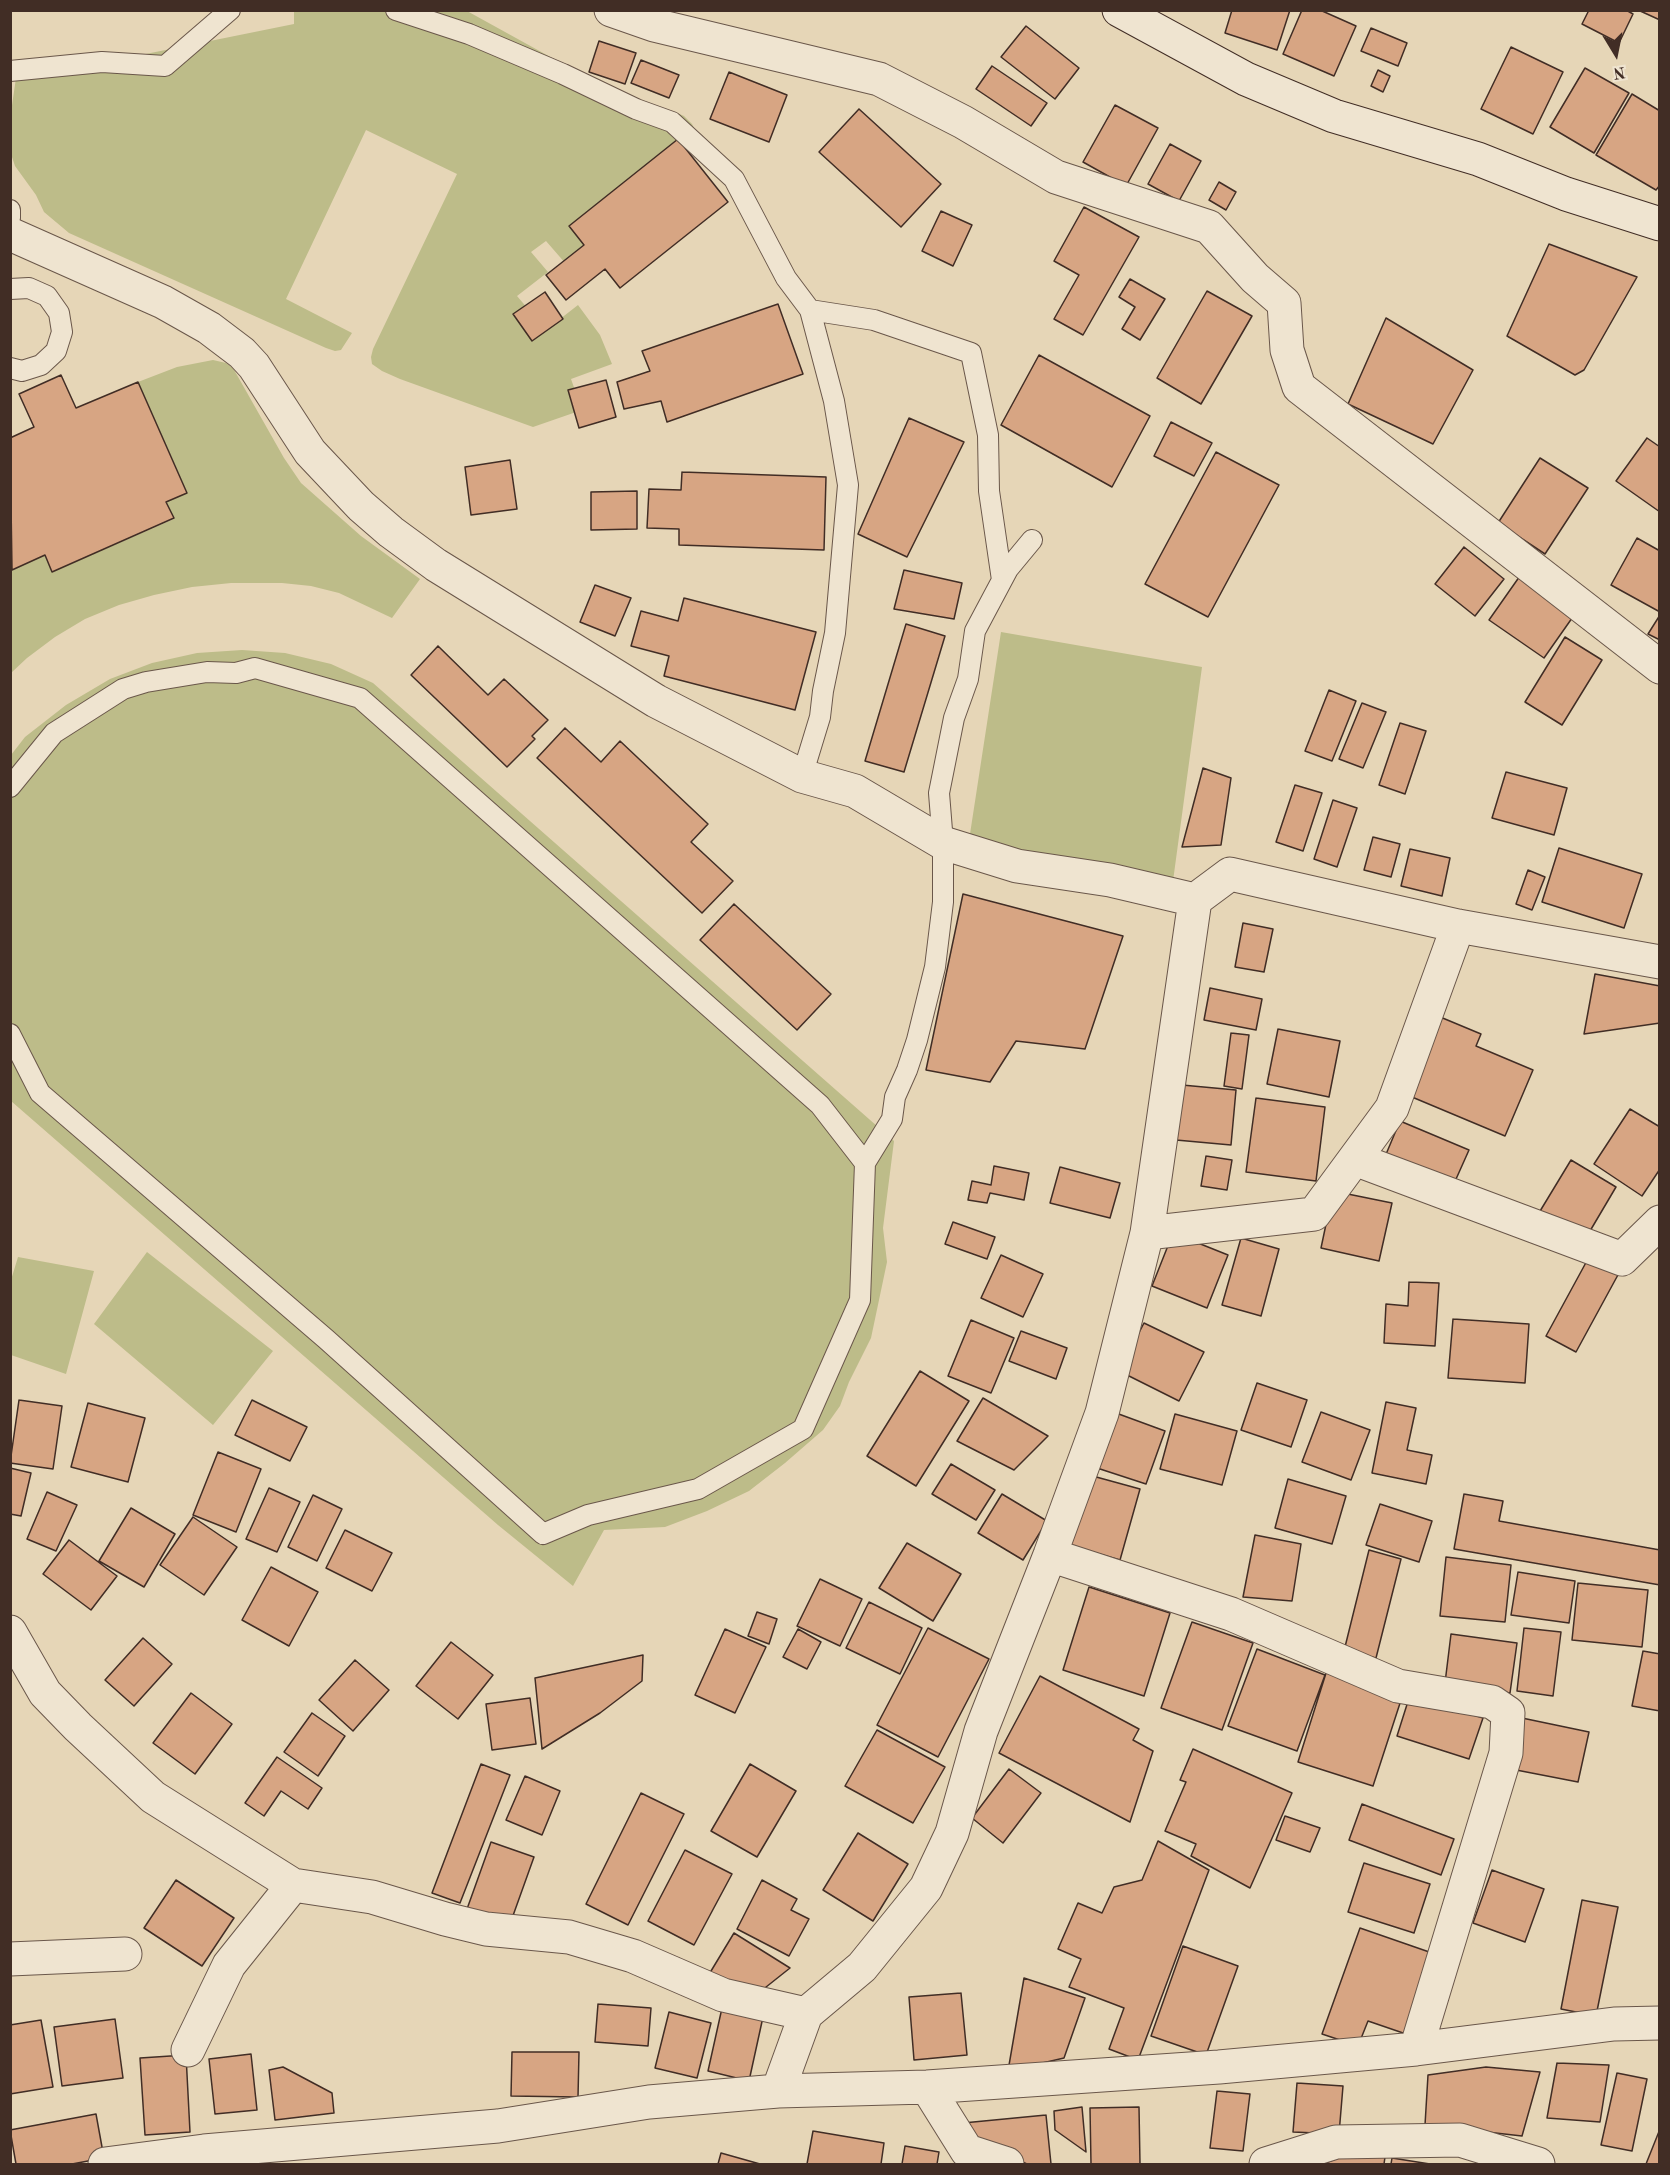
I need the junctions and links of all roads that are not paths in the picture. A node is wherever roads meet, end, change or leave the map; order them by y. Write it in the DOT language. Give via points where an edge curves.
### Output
graph roads {
  1 [pos="230,10"];
  2 [pos="396,10"];
  3 [pos="611,10"];
  4 [pos="1119,10"];
  5 [pos="10,71"];
  6 [pos="10,210"];
  7 [pos="10,218"];
  8 [pos="1659,224"];
  9 [pos="10,234"];
  10 [pos="10,289"];
  11 [pos="810,310"];
  12 [pos="10,368"];
  13 [pos="1032,540"];
  14 [pos="1002,580"];
  15 [pos="1659,667"];
  16 [pos="802,776"];
  17 [pos="10,787"];
  18 [pos="943,843"];
  19 [pos="1195,900"];
  20 [pos="1458,926"];
  21 [pos="1659,962"];
  22 [pos="10,1034"];
  23 [pos="1355,1159"];
  24 [pos="865,1163"];
  25 [pos="1659,1222"];
  26 [pos="1147,1233"];
  27 [pos="1050,1555"];
  28 [pos="10,1632"];
  29 [pos="293,1885"];
  30 [pos="125,1954"];
  31 [pos="10,1959"];
  32 [pos="806,2014"];
  33 [pos="1659,2023"];
  34 [pos="1416,2049"];
  35 [pos="188,2050"];
  36 [pos="927,2087"];
  37 [pos="778,2091"];
  38 [pos="204,2158"];
  39 [pos="105,2164"];
  40 [pos="1007,2164"];
  41 [pos="1266,2164"];
  42 [pos="1538,2164"];
  1 -- 5 [label="lane" via="165,66 102,62"];
  2 -- 11 [label="lane" via="470,34 672,122 734,178 786,278"];
  3 -- 15 [label="street" via="654,25 879,79 963,122 1056,177 1209,227 1255,278 1284,303 1287,350 1299,387"];
  4 -- 8 [label="street" via="1246,79 1334,116 1478,159 1566,194"];
  6 -- 7 [label="lane"];
  9 -- 16 [label="street" via="163,302 209,328 254,366 301,441 333,478 414,549 656,701"];
  10 -- 12 [label="lane" via="29,288 47,296 59,313 62,332 56,351 41,365 22,371"];
  11 -- 14 [label="lane" via="874,320 971,353 988,435 989,491"];
  11 -- 16 [label="lane" via="834,402 848,485 835,633 820,717"];
  13 -- 14 [label="lane"];
  14 -- 18 [label="lane" via="975,631 968,679 954,718 939,793"];
  16 -- 18 [label="street" via="855,791"];
  17 -- 24 [label="lane" via="54,733 123,689 146,682 255,668 360,698 820,1105"];
  18 -- 19 [label="street" via="1017,866 1110,880"];
  18 -- 24 [label="lane" via="943,902 925,1012 908,1070 895,1097 892,1119"];
  19 -- 20 [label="street" via="1230,874"];
  19 -- 26 [label="street"];
  20 -- 21 [label="street"];
  20 -- 23 [label="street" via="1392,1108"];
  22 -- 24 [label="lane" via="40,1093 326,1339 543,1533 588,1515 698,1489 802,1429 860,1300"];
  23 -- 25 [label="street" via="1622,1259"];
  23 -- 26 [label="street" via="1314,1214"];
  26 -- 27 [label="street" via="1102,1413"];
  27 -- 32 [label="street" via="981,1731 952,1833 926,1888 862,1967"];
  27 -- 34 [label="street" via="1231,1614 1398,1686 1492,1702 1508,1713 1506,1753"];
  28 -- 29 [label="street" via="45,1692 153,1797"];
  29 -- 32 [label="street" via="372,1897 486,1929 568,1937 633,1956 723,1995"];
  29 -- 35 [label="street" via="229,1965"];
  30 -- 31 [label="street"];
  32 -- 37 [label="street"];
  33 -- 34 [label="street" via="1614,2024"];
  34 -- 36 [label="street"];
  36 -- 37 [label="street"];
  36 -- 40 [label="street" via="967,2151"];
  37 -- 38 [label="street" via="649,2102 498,2126"];
  38 -- 39 [label="street"];
  41 -- 42 [label="street" via="1336,2142 1460,2140"];
}
